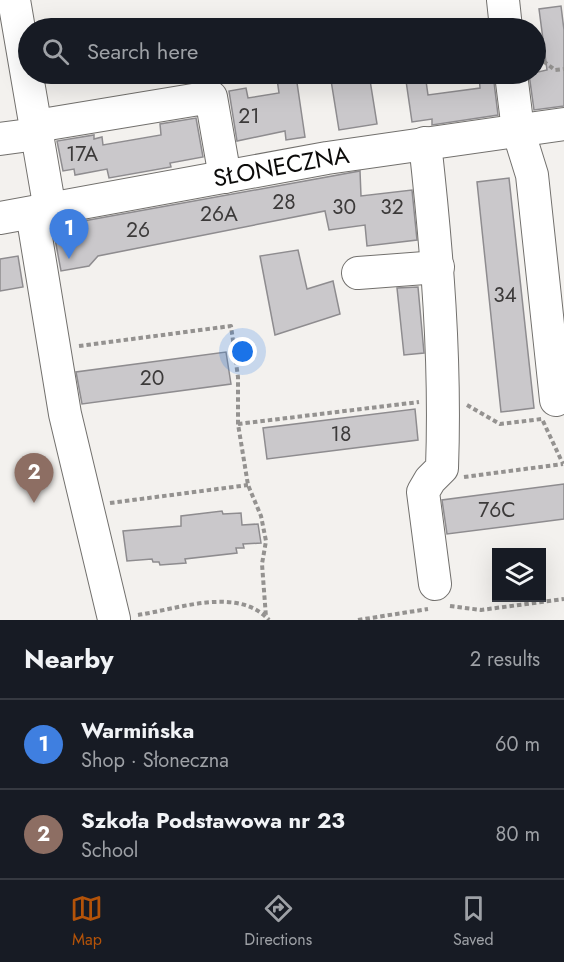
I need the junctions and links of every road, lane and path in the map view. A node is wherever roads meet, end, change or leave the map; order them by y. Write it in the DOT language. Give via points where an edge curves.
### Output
graph roads {
  1 [pos="14,0"];
  2 [pos="503,0"];
  3 [pos="505,18"];
  4 [pos="18,23"];
  5 [pos="546,63"];
  6 [pos="564,69"];
  7 [pos="29,84"];
  8 [pos="512,84"];
  9 [pos="564,124"];
  10 [pos="37,130"];
  11 [pos="518,130"];
  12 [pos="0,139"];
  13 [pos="425,143"];
  14 [pos="225,177"];
  15 [pos="41,212"];
  16 [pos="0,218"];
  17 [pos="438,267"];
  18 [pos="358,273"];
  19 [pos="54,349"];
  20 [pos="442,399"];
  21 [pos="556,400"];
  22 [pos="238,424"];
  23 [pos="564,464"];
  24 [pos="458,477"];
  25 [pos="248,485"];
  26 [pos="89,505"];
  27 [pos="564,599"];
  28 [pos="436,600"];
  29 [pos="268,618"];
  30 [pos="114,619"];
  31 [pos="358,620"];
  1 -- 4 [label="street"];
  2 -- 3 [label="street"];
  5 -- 6 [label="path" via="555,70"];
  7 -- 10 [label="street"];
  8 -- 11 [label="street"];
  9 -- 11 [label="street, SŁONECZNA"];
  10 -- 12 [label="street"];
  10 -- 14 [label="street" via="211,97"];
  10 -- 15 [label="street"];
  11 -- 13 [label="street, SŁONECZNA"];
  11 -- 21 [label="street" via="532,175"];
  13 -- 14 [label="street, SŁONECZNA"];
  13 -- 17 [label="street"];
  14 -- 15 [label="street, SŁONECZNA"];
  15 -- 16 [label="street, SŁONECZNA"];
  15 -- 19 [label="street"];
  17 -- 18 [label="street"];
  17 -- 20 [label="street"];
  19 -- 22 [label="path" via="231,326 238,377"];
  19 -- 26 [label="street" via="65,414"];
  20 -- 22 [label="path"];
  20 -- 23 [label="path" via="456,399 500,424 542,419"];
  20 -- 28 [label="street" via="442,468 423,492"];
  22 -- 25 [label="path"];
  23 -- 24 [label="path"];
  25 -- 26 [label="path"];
  25 -- 29 [label="path" via="266,541 262,564"];
  26 -- 30 [label="street"];
  27 -- 28 [label="path" via="481,610"];
  28 -- 31 [label="path"];
  29 -- 30 [label="path" via="252,606 224,601"];
}
